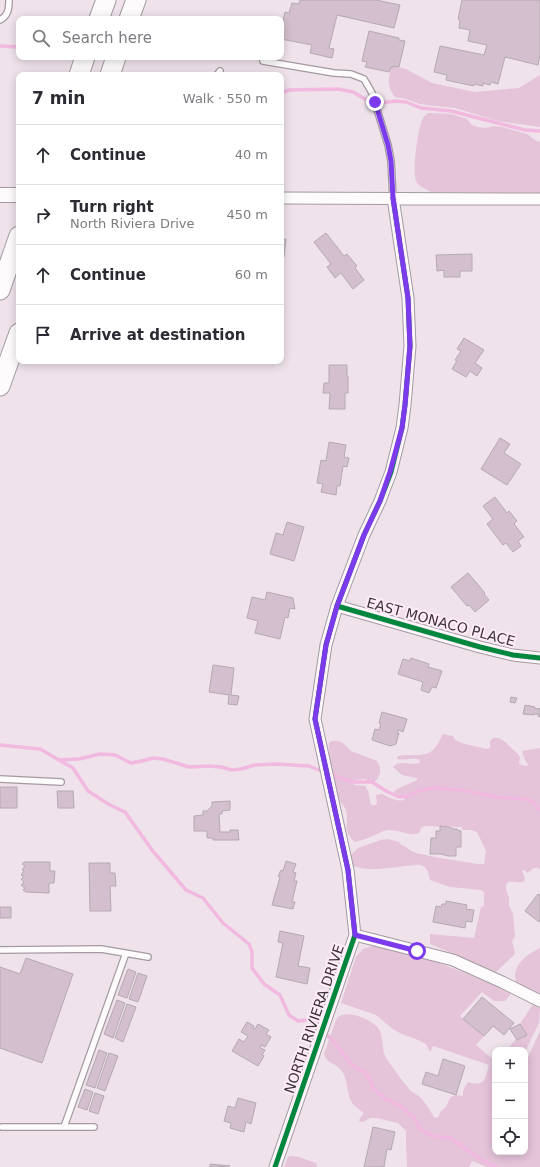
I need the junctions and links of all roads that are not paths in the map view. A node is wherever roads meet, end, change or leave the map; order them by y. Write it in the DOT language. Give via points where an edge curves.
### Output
graph roads {
  1 [pos="9,0"];
  2 [pos="106,0"];
  3 [pos="136,0"];
  4 [pos="100,16"];
  5 [pos="130,16"];
  6 [pos="0,20"];
  7 [pos="84,60"];
  8 [pos="115,60"];
  9 [pos="263,61"];
  10 [pos="80,72"];
  11 [pos="111,72"];
  12 [pos="0,195"];
  13 [pos="16,195"];
  14 [pos="284,198"];
  15 [pos="393,198"];
  16 [pos="540,199"];
  17 [pos="16,245"];
  18 [pos="0,290"];
  19 [pos="16,341"];
  20 [pos="0,386"];
  21 [pos="337,606"];
  22 [pos="540,658"];
  23 [pos="0,779"];
  24 [pos="60,782"];
  25 [pos="355,935"];
  26 [pos="0,950"];
  27 [pos="126,953"];
  28 [pos="148,957"];
  29 [pos="540,1001"];
  30 [pos="64,1126"];
  31 [pos="2,1127"];
  32 [pos="94,1127"];
  33 [pos="275,1167"];
  1 -- 6 [label="lane" via="9,10"];
  2 -- 4 [label="highway"];
  3 -- 5 [label="highway"];
  7 -- 10 [label="highway"];
  8 -- 11 [label="highway"];
  9 -- 15 [label="lane" via="352,74 364,79 372,93 388,145"];
  12 -- 13 [label="street"];
  14 -- 15 [label="street"];
  15 -- 16 [label="street"];
  15 -- 21 [label="street, NORTH RIVIERA DRIVE" via="408,298 410,346 402,428 380,501"];
  17 -- 18 [label="highway"];
  19 -- 20 [label="highway"];
  21 -- 22 [label="street, EAST MONACO PLACE" via="480,647"];
  21 -- 25 [label="street, NORTH RIVIERA DRIVE" via="326,645 315,719 348,870"];
  23 -- 24 [label="lane"];
  25 -- 29 [label="street" via="453,960"];
  25 -- 33 [label="street, NORTH RIVIERA DRIVE"];
  26 -- 27 [label="lane" via="101,949"];
  27 -- 28 [label="lane"];
  27 -- 30 [label="lane"];
  30 -- 31 [label="lane"];
  30 -- 32 [label="lane"];
}
